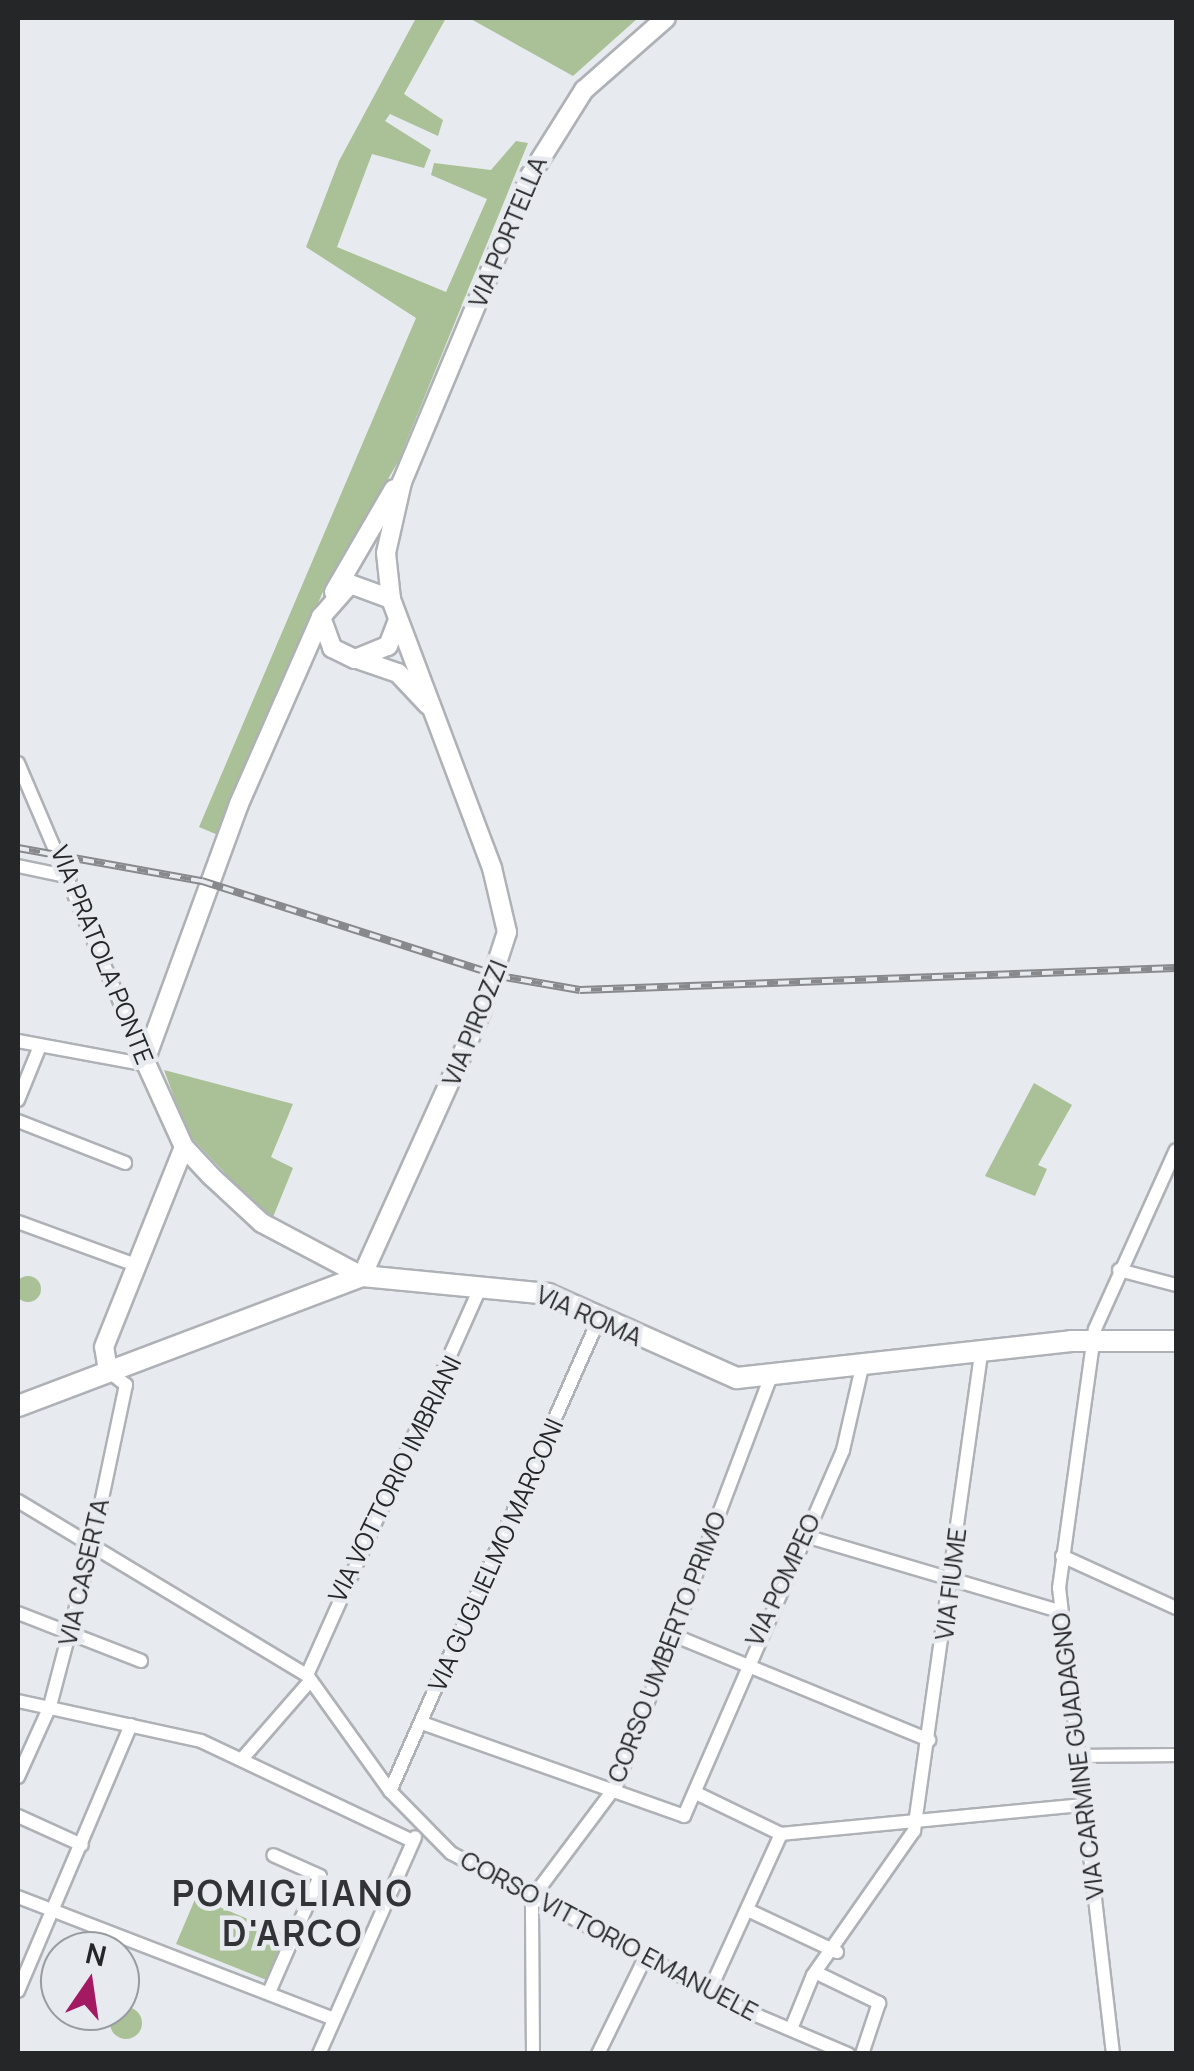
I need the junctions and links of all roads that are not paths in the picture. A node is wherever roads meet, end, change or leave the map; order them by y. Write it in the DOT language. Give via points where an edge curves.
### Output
graph roads {
  1 [pos="666,18"];
  2 [pos="402,482"];
  3 [pos="334,592"];
  4 [pos="391,600"];
  5 [pos="321,618"];
  6 [pos="397,622"];
  7 [pos="355,659"];
  8 [pos="428,704"];
  9 [pos="18,763"];
  10 [pos="18,866"];
  11 [pos="70,877"];
  12 [pos="18,1041"];
  13 [pos="40,1046"];
  14 [pos="146,1063"];
  15 [pos="18,1100"];
  16 [pos="18,1122"];
  17 [pos="184,1147"];
  18 [pos="1176,1150"];
  19 [pos="125,1163"];
  20 [pos="18,1222"];
  21 [pos="138,1266"];
  22 [pos="1120,1270"];
  23 [pos="362,1276"];
  24 [pos="482,1284"];
  25 [pos="1176,1285"];
  26 [pos="600,1319"];
  27 [pos="1094,1340"];
  28 [pos="1176,1340"];
  29 [pos="982,1350"];
  30 [pos="862,1367"];
  31 [pos="108,1370"];
  32 [pos="770,1378"];
  33 [pos="18,1406"];
  34 [pos="18,1502"];
  35 [pos="802,1535"];
  36 [pos="92,1546"];
  37 [pos="1062,1556"];
  38 [pos="950,1584"];
  39 [pos="1176,1608"];
  40 [pos="1060,1611"];
  41 [pos="18,1613"];
  42 [pos="71,1634"];
  43 [pos="673,1636"];
  44 [pos="141,1661"];
  45 [pos="744,1666"];
  46 [pos="308,1678"];
  47 [pos="18,1701"];
  48 [pos="48,1712"];
  49 [pos="422,1723"];
  50 [pos="131,1725"];
  51 [pos="929,1740"];
  52 [pos="1078,1756"];
  53 [pos="1176,1756"];
  54 [pos="242,1759"];
  55 [pos="18,1777"];
  56 [pos="390,1791"];
  57 [pos="696,1793"];
  58 [pos="608,1794"];
  59 [pos="1083,1805"];
  60 [pos="18,1816"];
  61 [pos="916,1818"];
  62 [pos="422,1824"];
  63 [pos="781,1834"];
  64 [pos="413,1841"];
  65 [pos="82,1845"];
  66 [pos="273,1856"];
  67 [pos="18,1897"];
  68 [pos="532,1898"];
  69 [pos="55,1905"];
  70 [pos="752,1912"];
  71 [pos="837,1952"];
  72 [pos="645,1958"];
  73 [pos="820,1974"];
  74 [pos="270,1990"];
  75 [pos="18,1991"];
  76 [pos="709,1992"];
  77 [pos="334,2019"];
  78 [pos="791,2028"];
  79 [pos="319,2054"];
  80 [pos="533,2054"];
  81 [pos="598,2054"];
  82 [pos="848,2054"];
  83 [pos="862,2054"];
  84 [pos="1113,2054"];
  1 -- 2 [label="main road, VIA PORTELLA" via="600,73 549,140"];
  2 -- 3 [label="main road, VIA PORTELLA"];
  2 -- 4 [label="main road, VIA PORTELLA" via="386,552"];
  3 -- 4 [label="main road" via="358,583"];
  3 -- 5 [label="main road, VIA PORTELLA"];
  4 -- 6 [label="main road, VIA PORTELLA"];
  5 -- 7 [label="main road" via="332,648"];
  5 -- 14 [label="main road, VIA PORTELLA" via="226,839"];
  6 -- 7 [label="main road" via="388,646"];
  6 -- 8 [label="main road, VIA PORTELLA"];
  7 -- 8 [label="main road" via="398,673"];
  8 -- 23 [label="main road, VIA PIROZZI" via="507,932 501,964"];
  9 -- 11 [label="street, VIA PRATOLA PONTE"];
  10 -- 11 [label="street"];
  11 -- 14 [label="street, VIA PRATOLA PONTE"];
  12 -- 13 [label="street"];
  13 -- 14 [label="street"];
  13 -- 15 [label="street"];
  14 -- 17 [label="main road, VIA PRATOLA PONTE"];
  16 -- 19 [label="street"];
  17 -- 21 [label="main road"];
  17 -- 23 [label="main road, VIA PRATOLA PONTE" via="262,1222"];
  18 -- 22 [label="street, VIA CARMINE GUADAGNO"];
  20 -- 21 [label="street"];
  21 -- 31 [label="main road" via="104,1347"];
  22 -- 25 [label="street"];
  22 -- 27 [label="street, VIA CARMINE GUADAGNO"];
  23 -- 24 [label="main road, VIA ROMA"];
  23 -- 31 [label="main road, VIA ROMA"];
  24 -- 26 [label="main road, VIA ROMA" via="548,1294"];
  24 -- 46 [label="street, VIA VOTTORIO IMBRIANI"];
  26 -- 32 [label="main road, VIA ROMA" via="699,1368"];
  26 -- 49 [label="street, VIA GUGLIELMO MARCONI"];
  27 -- 28 [label="main road, VIA ROMA"];
  27 -- 29 [label="main road, VIA ROMA"];
  27 -- 37 [label="street, VIA CARMINE GUADAGNO"];
  29 -- 30 [label="main road, VIA ROMA"];
  29 -- 38 [label="street, VIA FIUME"];
  30 -- 32 [label="main road, VIA ROMA"];
  30 -- 35 [label="street, VIA POMPEO" via="843,1450"];
  31 -- 33 [label="main road, VIA ROMA"];
  31 -- 36 [label="street, VIA CASERTA" via="126,1385"];
  32 -- 43 [label="street, CORSO UMBERTO PRIMO"];
  34 -- 36 [label="street, CORSO VITTORIO EMANUELE"];
  35 -- 38 [label="street"];
  35 -- 45 [label="street, VIA POMPEO"];
  36 -- 42 [label="street, VIA CASERTA"];
  36 -- 46 [label="street, CORSO VITTORIO EMANUELE"];
  37 -- 39 [label="street"];
  37 -- 40 [label="street, VIA CARMINE GUADAGNO"];
  38 -- 40 [label="street"];
  38 -- 51 [label="street, VIA FIUME"];
  40 -- 52 [label="street, VIA CARMINE GUADAGNO"];
  41 -- 42 [label="street"];
  42 -- 44 [label="street"];
  42 -- 48 [label="street, VIA CASERTA"];
  43 -- 45 [label="street"];
  43 -- 58 [label="street, CORSO UMBERTO PRIMO"];
  45 -- 51 [label="street"];
  45 -- 57 [label="street, VIA POMPEO"];
  46 -- 54 [label="street, VIA VOTTORIO IMBRIANI"];
  46 -- 56 [label="street, CORSO VITTORIO EMANUELE"];
  47 -- 48 [label="street"];
  48 -- 50 [label="street"];
  48 -- 55 [label="street, VIA CASERTA"];
  49 -- 56 [label="street, VIA GUGLIELMO MARCONI"];
  49 -- 58 [label="street"];
  50 -- 54 [label="street"];
  50 -- 65 [label="street"];
  51 -- 61 [label="street, VIA FIUME"];
  52 -- 53 [label="street"];
  52 -- 59 [label="street, VIA CARMINE GUADAGNO"];
  54 -- 64 [label="street"];
  56 -- 62 [label="street, CORSO VITTORIO EMANUELE"];
  57 -- 58 [label="street" via="680,1817"];
  57 -- 63 [label="street"];
  58 -- 68 [label="street, CORSO UMBERTO PRIMO"];
  59 -- 61 [label="street"];
  59 -- 84 [label="street, VIA CARMINE GUADAGNO"];
  60 -- 65 [label="street"];
  61 -- 63 [label="street"];
  61 -- 71 [label="street"];
  62 -- 64 [label="street"];
  62 -- 68 [label="street, CORSO VITTORIO EMANUELE" via="451,1854"];
  63 -- 70 [label="street"];
  64 -- 77 [label="street"];
  65 -- 69 [label="street"];
  66 -- 74 [label="street" via="320,1876"];
  67 -- 69 [label="street"];
  68 -- 72 [label="street, CORSO VITTORIO EMANUELE"];
  68 -- 80 [label="street"];
  69 -- 74 [label="street"];
  69 -- 75 [label="street"];
  70 -- 71 [label="street"];
  70 -- 76 [label="street"];
  71 -- 73 [label="street"];
  72 -- 76 [label="street, CORSO VITTORIO EMANUELE"];
  72 -- 81 [label="street"];
  73 -- 78 [label="street"];
  73 -- 83 [label="street" via="878,2003"];
  74 -- 77 [label="street"];
  76 -- 78 [label="street, CORSO VITTORIO EMANUELE"];
  77 -- 79 [label="street"];
  78 -- 82 [label="street, CORSO VITTORIO EMANUELE"];
}
